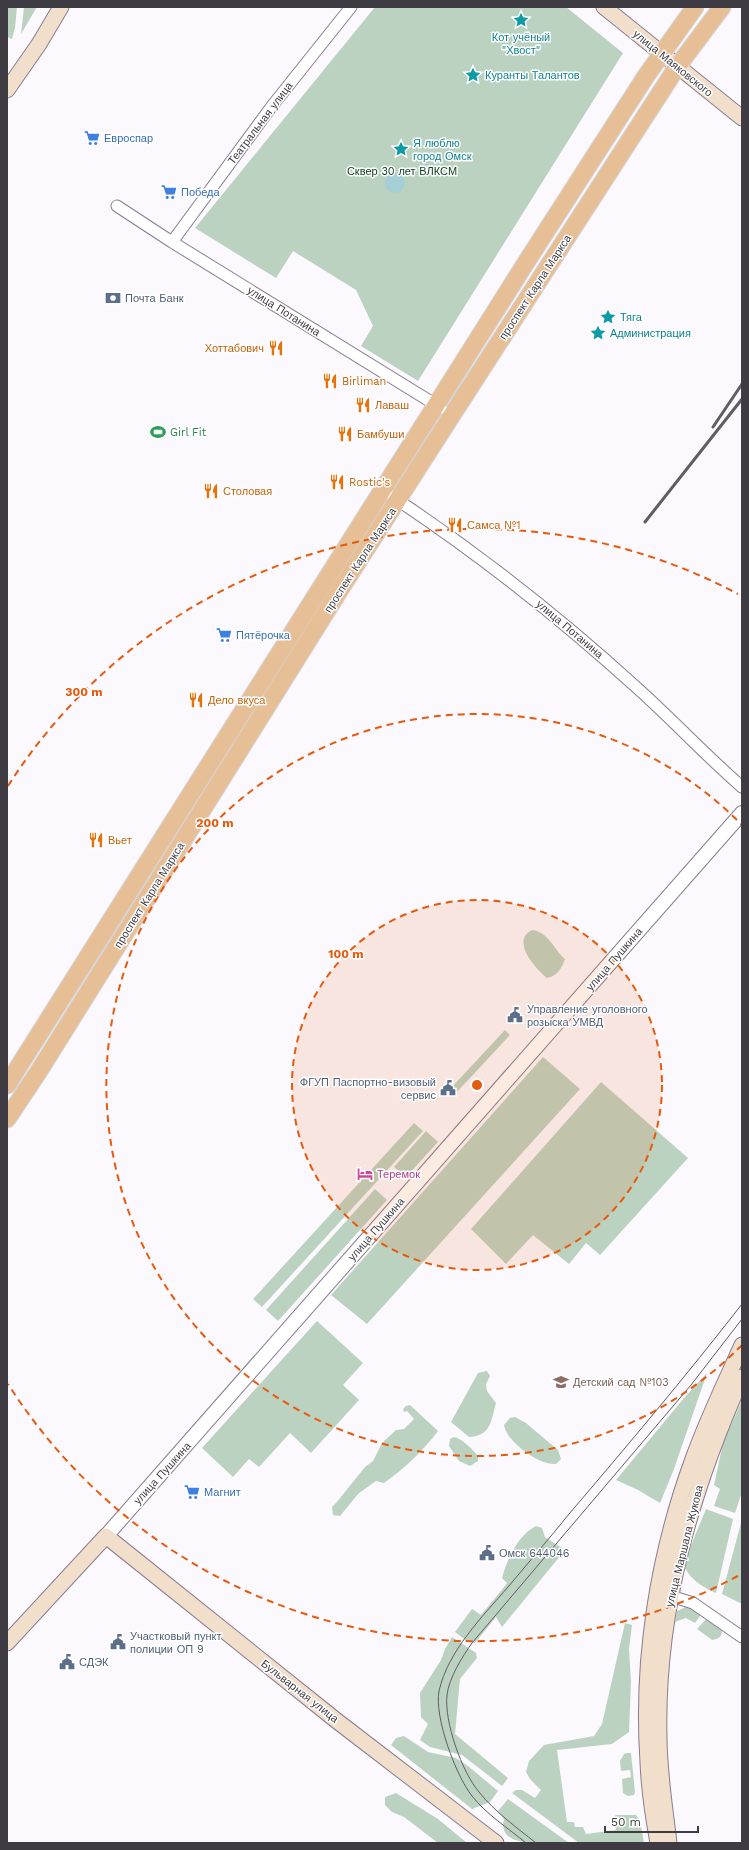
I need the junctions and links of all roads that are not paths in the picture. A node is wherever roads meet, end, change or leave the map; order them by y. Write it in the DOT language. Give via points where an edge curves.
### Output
graph roads {
  1 [pos="61,7"];
  2 [pos="351,7"];
  3 [pos="604,7"];
  4 [pos="695,7"];
  5 [pos="722,7"];
  6 [pos="661,54"];
  7 [pos="677,67"];
  8 [pos="7,90"];
  9 [pos="742,118"];
  10 [pos="117,206"];
  11 [pos="172,242"];
  12 [pos="436,404"];
  13 [pos="452,414"];
  14 [pos="382,490"];
  15 [pos="398,500"];
  16 [pos="742,787"];
  17 [pos="742,813"];
  18 [pos="7,1085"];
  19 [pos="7,1119"];
  20 [pos="742,1345"];
  21 [pos="742,1377"];
  22 [pos="106,1536"];
  23 [pos="664,1594"];
  24 [pos="742,1637"];
  25 [pos="7,1643"];
  26 [pos="496,1843"];
  27 [pos="658,1843"];
  28 [pos="669,1843"];
  1 -- 8 [label="main road"];
  2 -- 11 [label="street, Театральная улица" via="272,106"];
  3 -- 6 [label="main road, улица Маяковского"];
  4 -- 6 [label="main road, проспект Карла Маркса"];
  5 -- 7 [label="main road, проспект Карла Маркса"];
  6 -- 7 [label="main road, улица Маяковского"];
  6 -- 12 [label="main road, проспект Карла Маркса"];
  7 -- 9 [label="main road, улица Маяковского"];
  7 -- 13 [label="main road, проспект Карла Маркса"];
  10 -- 11 [label="street, улица Потанина"];
  11 -- 12 [label="street, улица Потанина"];
  12 -- 13 [label="street, улица Потанина"];
  12 -- 14 [label="main road, проспект Карла Маркса"];
  13 -- 15 [label="main road, проспект Карла Маркса"];
  14 -- 15 [label="street, улица Потанина"];
  14 -- 18 [label="main road, проспект Карла Маркса"];
  15 -- 16 [label="street, улица Потанина" via="570,628"];
  15 -- 19 [label="main road, проспект Карла Маркса"];
  17 -- 22 [label="street, улица Пушкина"];
  20 -- 23 [label="main road, улица Маршала Жукова" via="693,1460 668,1542"];
  21 -- 23 [label="main road, улица Маршала Жукова" via="706,1464"];
  22 -- 25 [label="main road, улица Пушкина"];
  22 -- 26 [label="main road, Бульварная улица" via="337,1721"];
  23 -- 24 [label="street" via="693,1603"];
  23 -- 27 [label="main road, улица Маршала Жукова" via="648,1680 647,1737 650,1787"];
  23 -- 28 [label="main road, улица Маршала Жукова" via="659,1737"];
}
